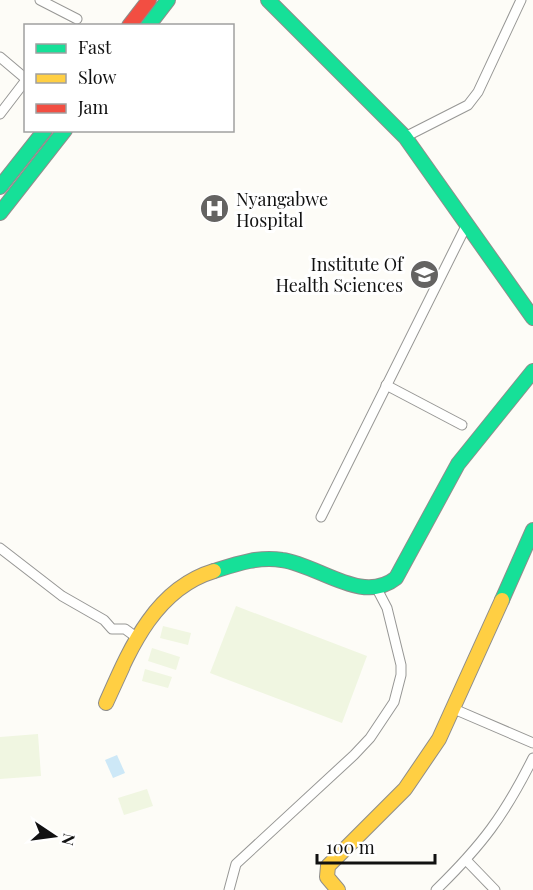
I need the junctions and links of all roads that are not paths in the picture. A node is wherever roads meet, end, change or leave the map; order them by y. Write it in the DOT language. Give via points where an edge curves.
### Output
graph roads {
  1 [pos="150,0"];
  2 [pos="168,0"];
  3 [pos="268,0"];
  4 [pos="521,0"];
  5 [pos="46,1"];
  6 [pos="76,19"];
  7 [pos="131,24"];
  8 [pos="150,24"];
  9 [pos="0,57"];
  10 [pos="24,78"];
  11 [pos="24,83"];
  12 [pos="0,114"];
  13 [pos="43,132"];
  14 [pos="63,132"];
  15 [pos="405,137"];
  16 [pos="0,187"];
  17 [pos="0,213"];
  18 [pos="467,224"];
  19 [pos="533,318"];
  20 [pos="533,371"];
  21 [pos="386,385"];
  22 [pos="462,425"];
  23 [pos="321,517"];
  24 [pos="533,530"];
  25 [pos="0,548"];
  26 [pos="376,587"];
  27 [pos="136,637"];
  28 [pos="123,666"];
  29 [pos="454,709"];
  30 [pos="533,743"];
  31 [pos="533,758"];
  32 [pos="466,860"];
  33 [pos="230,890"];
  34 [pos="338,890"];
  35 [pos="436,890"];
  36 [pos="495,890"];
  1 -- 7 [label="street"];
  2 -- 8 [label="street"];
  3 -- 15 [label="street"];
  4 -- 15 [label="street" via="478,92 468,105"];
  5 -- 6 [label="street"];
  9 -- 10 [label="street"];
  11 -- 12 [label="street"];
  13 -- 16 [label="street"];
  14 -- 17 [label="street"];
  15 -- 18 [label="street"];
  18 -- 19 [label="street"];
  18 -- 21 [label="street"];
  20 -- 26 [label="street" via="464,456 396,578"];
  21 -- 22 [label="street"];
  21 -- 23 [label="street"];
  24 -- 29 [label="street"];
  25 -- 27 [label="street" via="38,580 104,620 112,629 125,629"];
  26 -- 27 [label="street" via="354,586 284,560 242,563 206,573 175,590"];
  26 -- 33 [label="street" via="387,608 401,665 394,702 354,755 236,864"];
  27 -- 28 [label="street" via="106,703"];
  29 -- 30 [label="street"];
  29 -- 34 [label="street" via="405,789 331,860 327,877"];
  31 -- 32 [label="street" via="503,815"];
  32 -- 35 [label="street"];
  32 -- 36 [label="street"];
}
